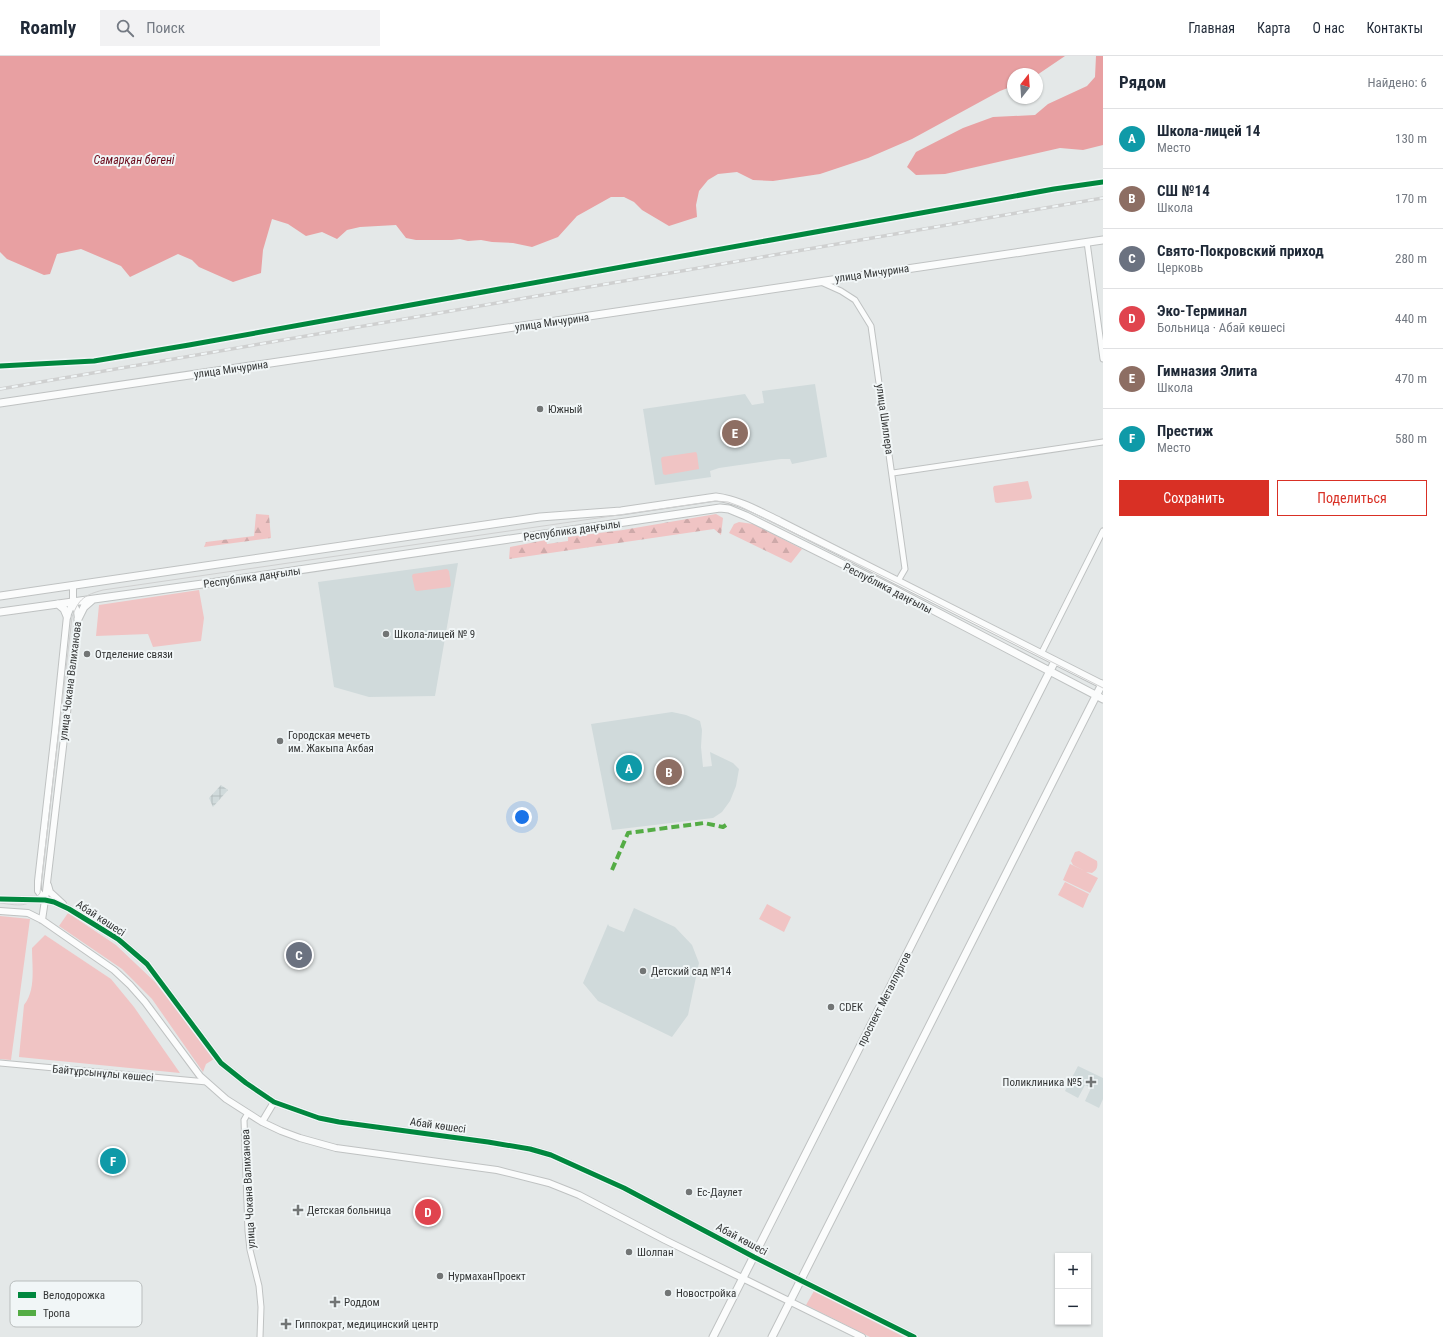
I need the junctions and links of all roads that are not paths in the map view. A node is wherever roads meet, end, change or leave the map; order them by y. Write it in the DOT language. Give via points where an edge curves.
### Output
graph roads {
  1 [pos="1103,182"];
  2 [pos="1103,240"];
  3 [pos="1087,242"];
  4 [pos="818,281"];
  5 [pos="1103,359"];
  6 [pos="0,366"];
  7 [pos="0,403"];
  8 [pos="1103,442"];
  9 [pos="893,473"];
  10 [pos="1103,531"];
  11 [pos="898,581"];
  12 [pos="73,586"];
  13 [pos="0,596"];
  14 [pos="93,599"];
  15 [pos="73,602"];
  16 [pos="58,604"];
  17 [pos="0,612"];
  18 [pos="67,616"];
  19 [pos="78,619"];
  20 [pos="1041,654"];
  21 [pos="1055,661"];
  22 [pos="1049,672"];
  23 [pos="1103,685"];
  24 [pos="1100,697"];
  25 [pos="38,881"];
  26 [pos="47,882"];
  27 [pos="0,899"];
  28 [pos="24,900"];
  29 [pos="45,900"];
  30 [pos="69,909"];
  31 [pos="0,911"];
  32 [pos="42,920"];
  33 [pos="0,1063"];
  34 [pos="207,1082"];
  35 [pos="274,1102"];
  36 [pos="248,1114"];
  37 [pos="262,1122"];
  38 [pos="754,1257"];
  39 [pos="743,1279"];
  40 [pos="801,1280"];
  41 [pos="791,1301"];
  42 [pos="260,1337"];
  43 [pos="713,1337"];
  44 [pos="772,1337"];
  45 [pos="862,1337"];
  46 [pos="914,1337"];
  1 -- 6 [label="street" via="94,361"];
  2 -- 3 [label="main road, улица Мичурина"];
  3 -- 4 [label="main road, улица Мичурина"];
  3 -- 5 [label="street"];
  4 -- 7 [label="main road, улица Мичурина"];
  4 -- 9 [label="street, улица Шиллера" via="855,300 871,326"];
  8 -- 9 [label="street"];
  9 -- 11 [label="street, улица Шиллера" via="905,568"];
  10 -- 20 [label="street"];
  11 -- 12 [label="main road, Республика даңғылы" via="743,504 716,497 621,511 540,517"];
  11 -- 20 [label="main road, Республика даңғылы"];
  12 -- 13 [label="main road, Республика даңғылы"];
  12 -- 15 [label="street"];
  14 -- 15 [label="main road, Республика даңғылы"];
  14 -- 19 [label="main road" via="84,607"];
  14 -- 22 [label="main road, Республика даңғылы" via="720,508 746,516"];
  15 -- 16 [label="main road, Республика даңғылы"];
  15 -- 18 [label="street, улица Чокана Валиханова"];
  15 -- 19 [label="street, улица Чокана Валиханова"];
  16 -- 17 [label="main road, Республика даңғылы"];
  16 -- 18 [label="main road"];
  18 -- 25 [label="street, улица Чокана Валиханова"];
  19 -- 26 [label="street, улица Чокана Валиханова"];
  20 -- 21 [label="main road, Республика даңғылы"];
  21 -- 22 [label="main road, проспект Металлургов"];
  21 -- 23 [label="main road, Республика даңғылы"];
  22 -- 24 [label="main road, Республика даңғылы"];
  22 -- 38 [label="main road, проспект Металлургов"];
  23 -- 24 [label="main road"];
  24 -- 40 [label="main road"];
  25 -- 28 [label="street" via="33,895"];
  25 -- 29 [label="street, улица Чокана Валиханова" via="38,890"];
  26 -- 29 [label="street, улица Чокана Валиханова"];
  26 -- 30 [label="street" via="50,892"];
  27 -- 28 [label="street, Абай көшесі"];
  28 -- 29 [label="street, Абай көшесі"];
  29 -- 30 [label="street, Абай көшесі"];
  29 -- 32 [label="street"];
  30 -- 35 [label="street, Абай көшесі" via="118,938 147,964 221,1063"];
  31 -- 32 [label="street" via="28,913"];
  32 -- 34 [label="street" via="114,970 130,985 182,1054"];
  33 -- 34 [label="street, Байтұрсынұлы көшесі"];
  34 -- 36 [label="street"];
  35 -- 37 [label="street"];
  35 -- 38 [label="street, Абай көшесі" via="319,1118 339,1122 488,1142 551,1155 624,1188"];
  36 -- 37 [label="street"];
  36 -- 42 [label="street, улица Чокана Валиханова" via="244,1120 248,1231 259,1286"];
  37 -- 39 [label="street" via="294,1136 336,1148 497,1170 549,1183 579,1195"];
  38 -- 39 [label="main road, проспект Металлургов"];
  38 -- 40 [label="street, Абай көшесі"];
  39 -- 41 [label="street"];
  39 -- 43 [label="main road, проспект Металлургов"];
  40 -- 41 [label="main road"];
  40 -- 46 [label="street, Абай көшесі"];
  41 -- 44 [label="main road"];
  41 -- 45 [label="street"];
}
